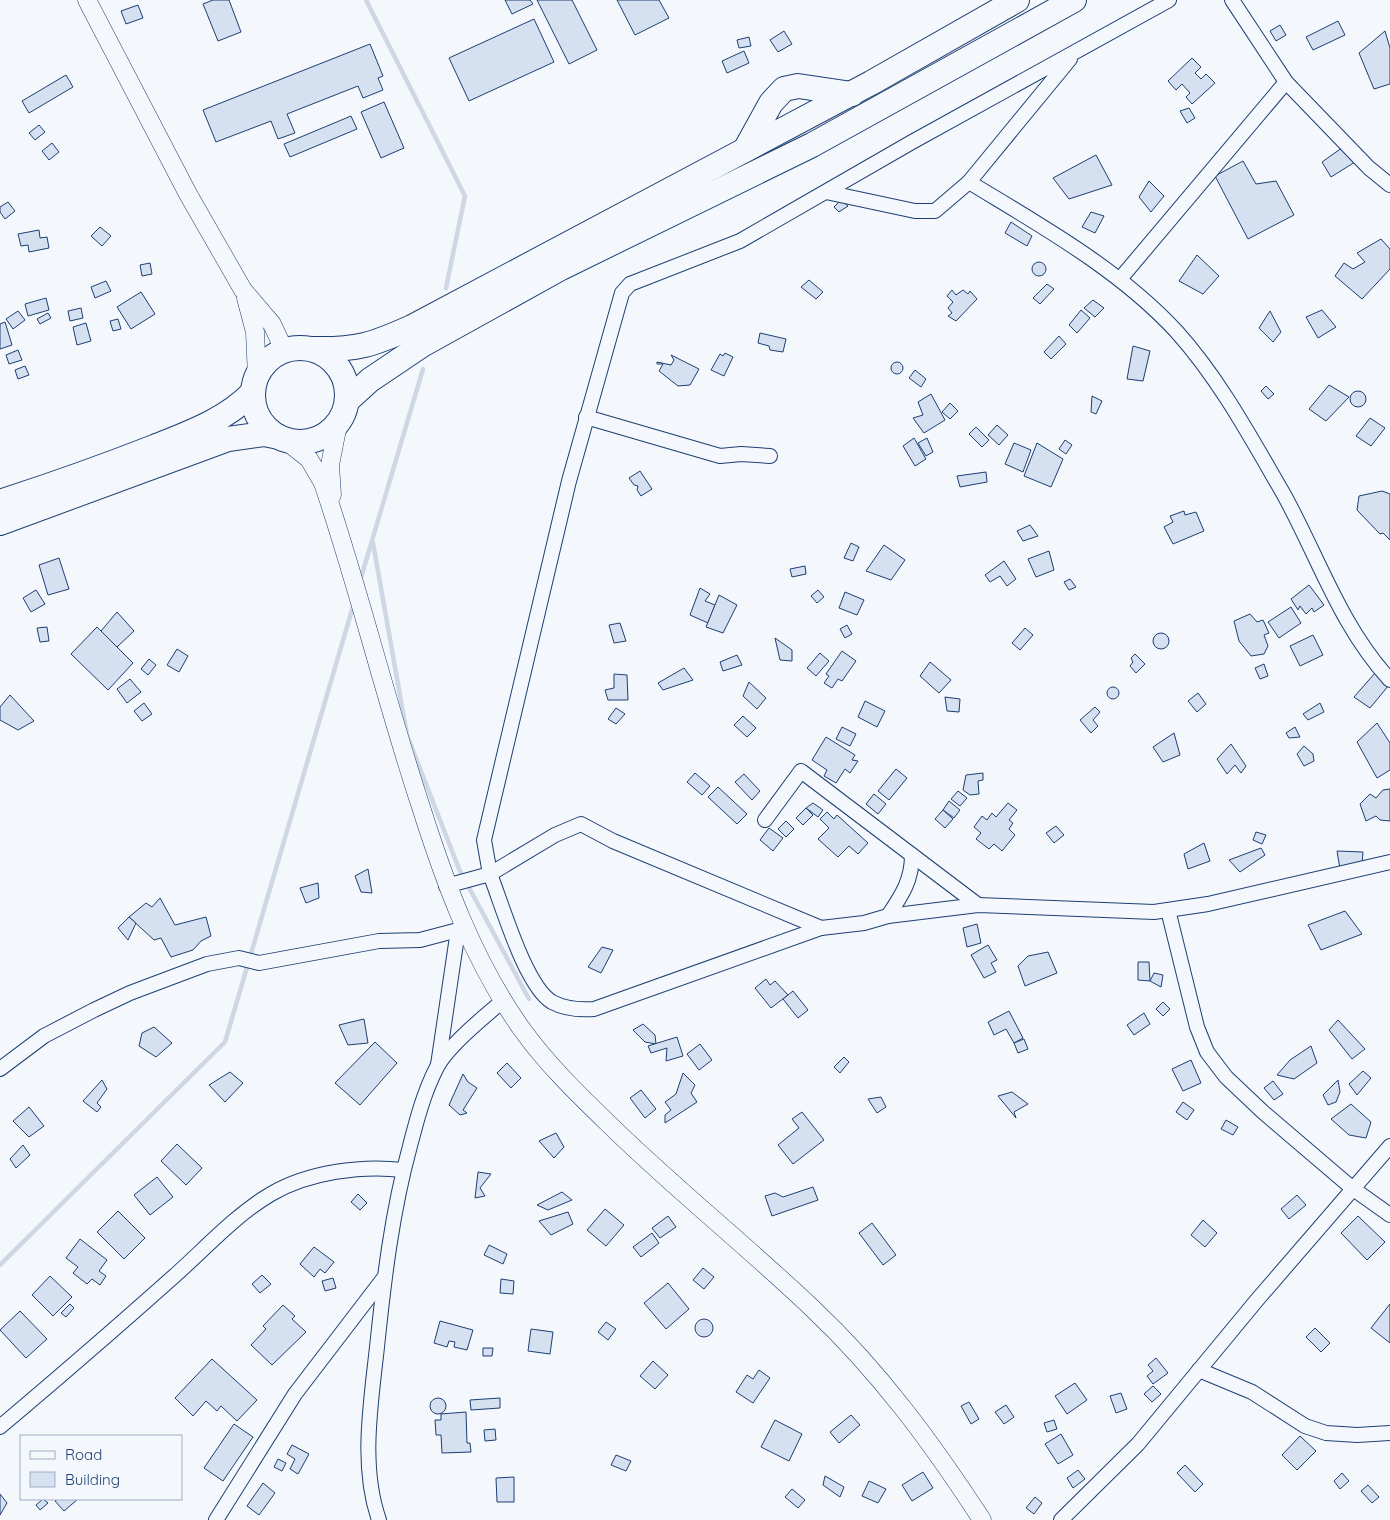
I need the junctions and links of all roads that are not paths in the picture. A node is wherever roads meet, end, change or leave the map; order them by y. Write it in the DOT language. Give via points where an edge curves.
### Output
graph roads {
  1 [pos="87,0"];
  2 [pos="1017,0"];
  3 [pos="1074,0"];
  4 [pos="1168,0"];
  5 [pos="1232,0"];
  6 [pos="1075,53"];
  7 [pos="1286,82"];
  8 [pos="852,94"];
  9 [pos="745,150"];
  10 [pos="968,182"];
  11 [pos="1390,185"];
  12 [pos="826,192"];
  13 [pos="1120,279"];
  14 [pos="244,290"];
  15 [pos="313,349"];
  16 [pos="284,350"];
  17 [pos="255,384"];
  18 [pos="347,401"];
  19 [pos="586,417"];
  20 [pos="338,424"];
  21 [pos="282,438"];
  22 [pos="770,456"];
  23 [pos="0,502"];
  24 [pos="334,516"];
  25 [pos="0,523"];
  26 [pos="1390,680"];
  27 [pos="764,820"];
  28 [pos="912,855"];
  29 [pos="1390,862"];
  30 [pos="490,874"];
  31 [pos="446,886"];
  32 [pos="978,905"];
  33 [pos="1168,910"];
  34 [pos="888,916"];
  35 [pos="461,927"];
  36 [pos="821,928"];
  37 [pos="504,1000"];
  38 [pos="438,1065"];
  39 [pos="0,1069"];
  40 [pos="1390,1146"];
  41 [pos="403,1170"];
  42 [pos="1352,1188"];
  43 [pos="1390,1215"];
  44 [pos="384,1278"];
  45 [pos="1199,1370"];
  46 [pos="0,1427"];
  47 [pos="1390,1433"];
  48 [pos="216,1520"];
  49 [pos="379,1520"];
  50 [pos="982,1520"];
  51 [pos="1061,1520"];
  1 -- 14 [label="street" via="188,194"];
  2 -- 8 [label="highway"];
  3 -- 18 [label="highway" via="812,145 561,268 422,344 370,380"];
  4 -- 6 [label="street"];
  5 -- 7 [label="street"];
  6 -- 10 [label="street"];
  6 -- 12 [label="street"];
  7 -- 11 [label="street" via="1369,168"];
  7 -- 13 [label="street"];
  8 -- 9 [label="highway"];
  8 -- 9 [label="highway" via="798,86 784,88"];
  9 -- 15 [label="highway" via="412,328 373,344 346,350"];
  10 -- 12 [label="street" via="935,211 929,212"];
  10 -- 13 [label="street"];
  12 -- 19 [label="street" via="740,240 624,289"];
  13 -- 26 [label="street" via="1178,333 1230,403 1284,495 1348,623 1372,660"];
  14 -- 16 [label="street" via="272,324"];
  14 -- 17 [label="street" via="254,326"];
  15 -- 16 [label="highway"];
  15 -- 18 [label="highway" via="324,354 340,369 345,379"];
  16 -- 17 [label="highway" via="268,360"];
  17 -- 21 [label="highway" via="254,406 259,419"];
  17 -- 23 [label="highway" via="220,418 192,432"];
  18 -- 20 [label="highway"];
  19 -- 22 [label="street" via="720,456"];
  19 -- 30 [label="street" via="568,480 484,840"];
  20 -- 21 [label="highway" via="314,440 299,442"];
  20 -- 24 [label="street" via="330,465"];
  21 -- 24 [label="street" via="308,459 323,483"];
  21 -- 25 [label="highway" via="264,434 228,439"];
  24 -- 31 [label="street" via="390,714"];
  27 -- 28 [label="street" via="801,771"];
  28 -- 32 [label="street"];
  28 -- 34 [label="street" via="912,872 906,889"];
  29 -- 33 [label="street" via="1208,904"];
  30 -- 31 [label="street"];
  30 -- 36 [label="street" via="555,835 581,824"];
  30 -- 36 [label="street" via="529,974 552,1002 576,1010 594,1009"];
  31 -- 35 [label="street"];
  32 -- 33 [label="street"];
  32 -- 34 [label="street"];
  33 -- 42 [label="street" via="1197,1027 1207,1052 1226,1077 1263,1112"];
  34 -- 36 [label="street" via="864,923"];
  35 -- 37 [label="street"];
  35 -- 38 [label="street"];
  35 -- 39 [label="street" via="420,940 378,941 259,963 238,958 207,964 130,993 44,1036"];
  37 -- 38 [label="street" via="473,1027"];
  37 -- 50 [label="street" via="544,1058 598,1114 812,1308 868,1365 912,1417"];
  38 -- 41 [label="street" via="421,1102"];
  40 -- 42 [label="street"];
  41 -- 44 [label="street"];
  41 -- 46 [label="street" via="379,1167 349,1169 309,1179 272,1194 243,1215"];
  42 -- 43 [label="street"];
  42 -- 45 [label="street"];
  44 -- 48 [label="street" via="295,1394"];
  44 -- 49 [label="street" via="369,1453 373,1505"];
  45 -- 47 [label="street" via="1252,1392 1305,1426 1326,1433"];
  45 -- 51 [label="street" via="1138,1444"];
}
